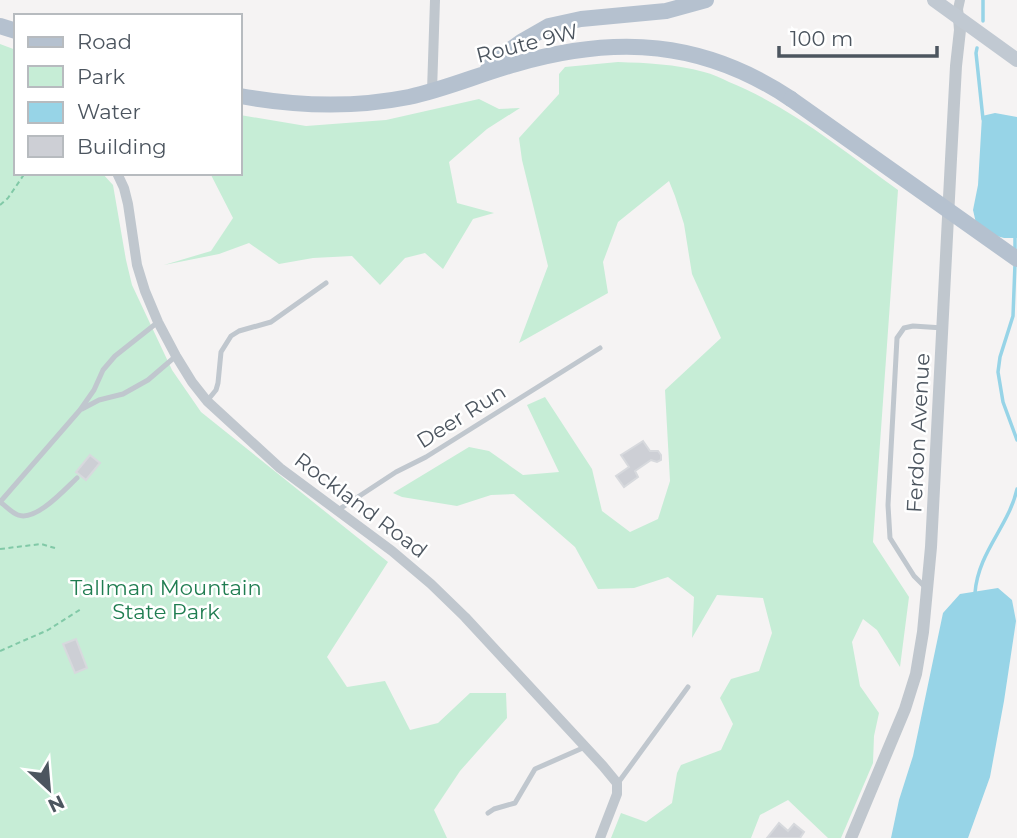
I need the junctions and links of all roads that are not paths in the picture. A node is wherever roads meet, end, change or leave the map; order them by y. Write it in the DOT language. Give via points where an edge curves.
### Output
graph roads {
  1 [pos="435,0"];
  2 [pos="706,0"];
  3 [pos="934,0"];
  4 [pos="960,0"];
  5 [pos="959,18"];
  6 [pos="1017,60"];
  7 [pos="487,74"];
  8 [pos="432,91"];
  9 [pos="242,96"];
  10 [pos="118,175"];
  11 [pos="1017,259"];
  12 [pos="326,283"];
  13 [pos="158,322"];
  14 [pos="943,328"];
  15 [pos="600,348"];
  16 [pos="176,356"];
  17 [pos="207,401"];
  18 [pos="80,410"];
  19 [pos="78,478"];
  20 [pos="0,502"];
  21 [pos="337,510"];
  22 [pos="928,590"];
  23 [pos="688,687"];
  24 [pos="585,747"];
  25 [pos="617,783"];
  26 [pos="488,813"];
  27 [pos="600,838"];
  28 [pos="851,838"];
  1 -- 8 [label="street"];
  2 -- 7 [label="main road" via="666,11 549,26 493,62"];
  3 -- 5 [label="main road"];
  4 -- 5 [label="street"];
  5 -- 6 [label="main road"];
  5 -- 14 [label="street, Ferdon Avenue"];
  7 -- 8 [label="main road, Route 9W"];
  7 -- 11 [label="main road, Route 9W, bridge" via="529,60 617,47 681,51 715,60 791,99"];
  8 -- 9 [label="main road, Route 9W" via="352,104"];
  10 -- 13 [label="street, Rockland Road" via="128,204 137,265"];
  12 -- 17 [label="lane" via="271,322 231,336 220,352 218,383"];
  13 -- 16 [label="street, Rockland Road"];
  13 -- 18 [label="lane" via="115,356"];
  14 -- 22 [label="street, Ferdon Avenue"];
  14 -- 22 [label="lane" via="912,326 897,338 890,538"];
  15 -- 21 [label="lane, Deer Run"];
  16 -- 17 [label="street, Rockland Road"];
  16 -- 18 [label="lane" via="148,380"];
  17 -- 21 [label="street, Rockland Road" via="280,468"];
  18 -- 20 [label="lane"];
  19 -- 20 [label="lane" via="27,517"];
  21 -- 24 [label="street, Rockland Road" via="431,584"];
  22 -- 28 [label="street, Ferdon Avenue" via="910,692"];
  23 -- 25 [label="lane"];
  24 -- 25 [label="street, Rockland Road"];
  24 -- 26 [label="lane" via="535,769 515,803"];
  25 -- 27 [label="street"];
}
